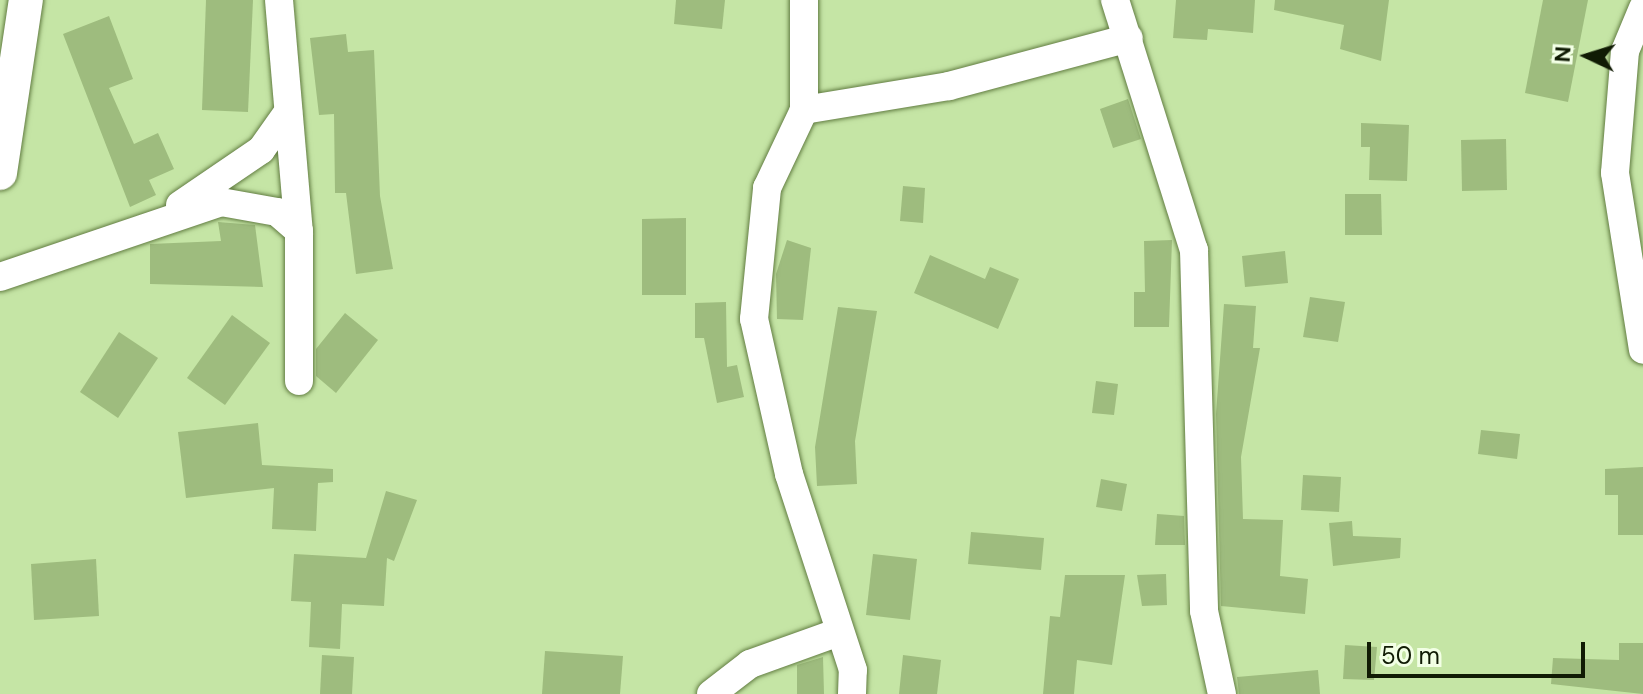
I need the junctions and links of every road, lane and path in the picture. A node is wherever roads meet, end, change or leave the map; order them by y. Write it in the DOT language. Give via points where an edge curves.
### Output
graph roads {
  1 [pos="26,0"];
  2 [pos="279,0"];
  3 [pos="804,0"];
  4 [pos="1115,0"];
  5 [pos="1643,8"];
  6 [pos="1129,38"];
  7 [pos="804,110"];
  8 [pos="288,112"];
  9 [pos="0,173"];
  10 [pos="149,226"];
  11 [pos="299,231"];
  12 [pos="0,277"];
  13 [pos="1643,350"];
  14 [pos="299,381"];
  15 [pos="839,632"];
  16 [pos="711,694"];
  17 [pos="852,694"];
  18 [pos="1222,694"];
  1 -- 9 [label="street"];
  2 -- 8 [label="street"];
  3 -- 7 [label="street"];
  4 -- 6 [label="street"];
  5 -- 13 [label="street" via="1625,51 1615,173"];
  6 -- 7 [label="street" via="949,86"];
  6 -- 18 [label="street" via="1194,250 1204,611"];
  7 -- 15 [label="street" via="767,188 754,319 789,474"];
  8 -- 10 [label="street" via="261,150"];
  8 -- 11 [label="street"];
  10 -- 11 [label="street" via="221,202 277,212"];
  10 -- 12 [label="street"];
  11 -- 14 [label="street"];
  15 -- 16 [label="street" via="750,664"];
  15 -- 17 [label="street" via="853,670"];
}
